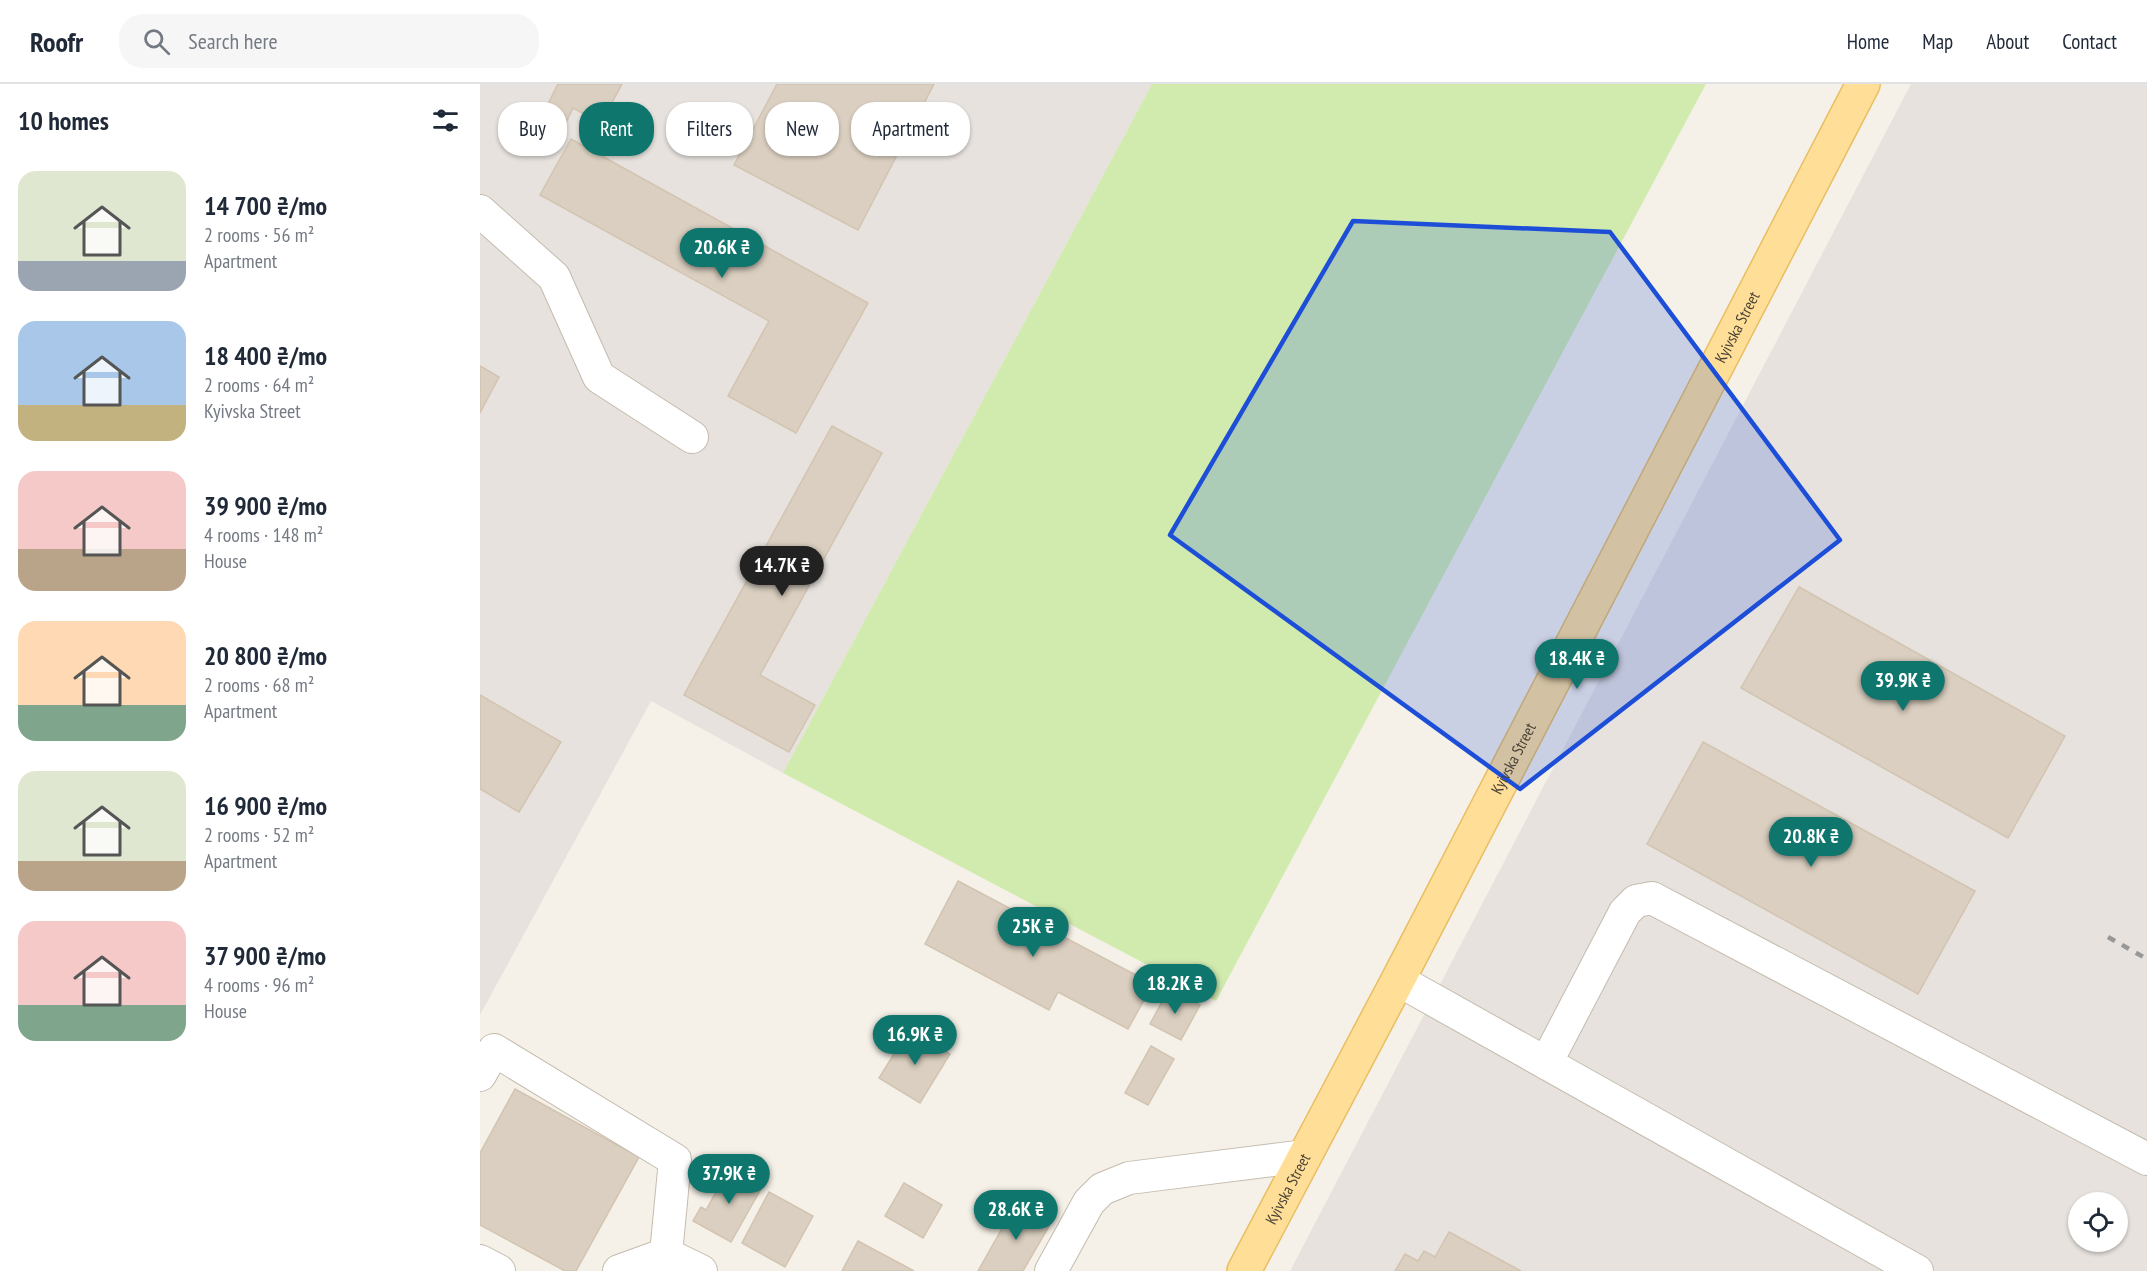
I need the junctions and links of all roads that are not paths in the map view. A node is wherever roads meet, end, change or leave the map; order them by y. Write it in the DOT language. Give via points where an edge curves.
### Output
graph roads {
  1 [pos="1863,84"];
  2 [pos="480,211"];
  3 [pos="692,437"];
  4 [pos="1398,980"];
  5 [pos="1546,1063"];
  6 [pos="480,1075"];
  7 [pos="1305,1156"];
  8 [pos="2147,1159"];
  9 [pos="666,1254"];
  10 [pos="480,1261"];
  11 [pos="499,1271"];
  12 [pos="620,1271"];
  13 [pos="701,1271"];
  14 [pos="1051,1271"];
  15 [pos="1244,1271"];
  16 [pos="1917,1271"];
  1 -- 4 [label="main road, Kyivska Street"];
  2 -- 3 [label="lane" via="554,277 599,377"];
  4 -- 5 [label="lane"];
  4 -- 7 [label="main road, Kyivska Street"];
  5 -- 8 [label="lane" via="1625,912 1636,901 1652,898"];
  5 -- 16 [label="lane"];
  6 -- 9 [label="lane" via="494,1050 675,1160"];
  7 -- 14 [label="lane" via="1129,1178 1102,1189 1089,1202"];
  7 -- 15 [label="main road, Kyivska Street"];
  9 -- 12 [label="lane"];
  9 -- 13 [label="lane"];
  10 -- 11 [label="lane"];
}
